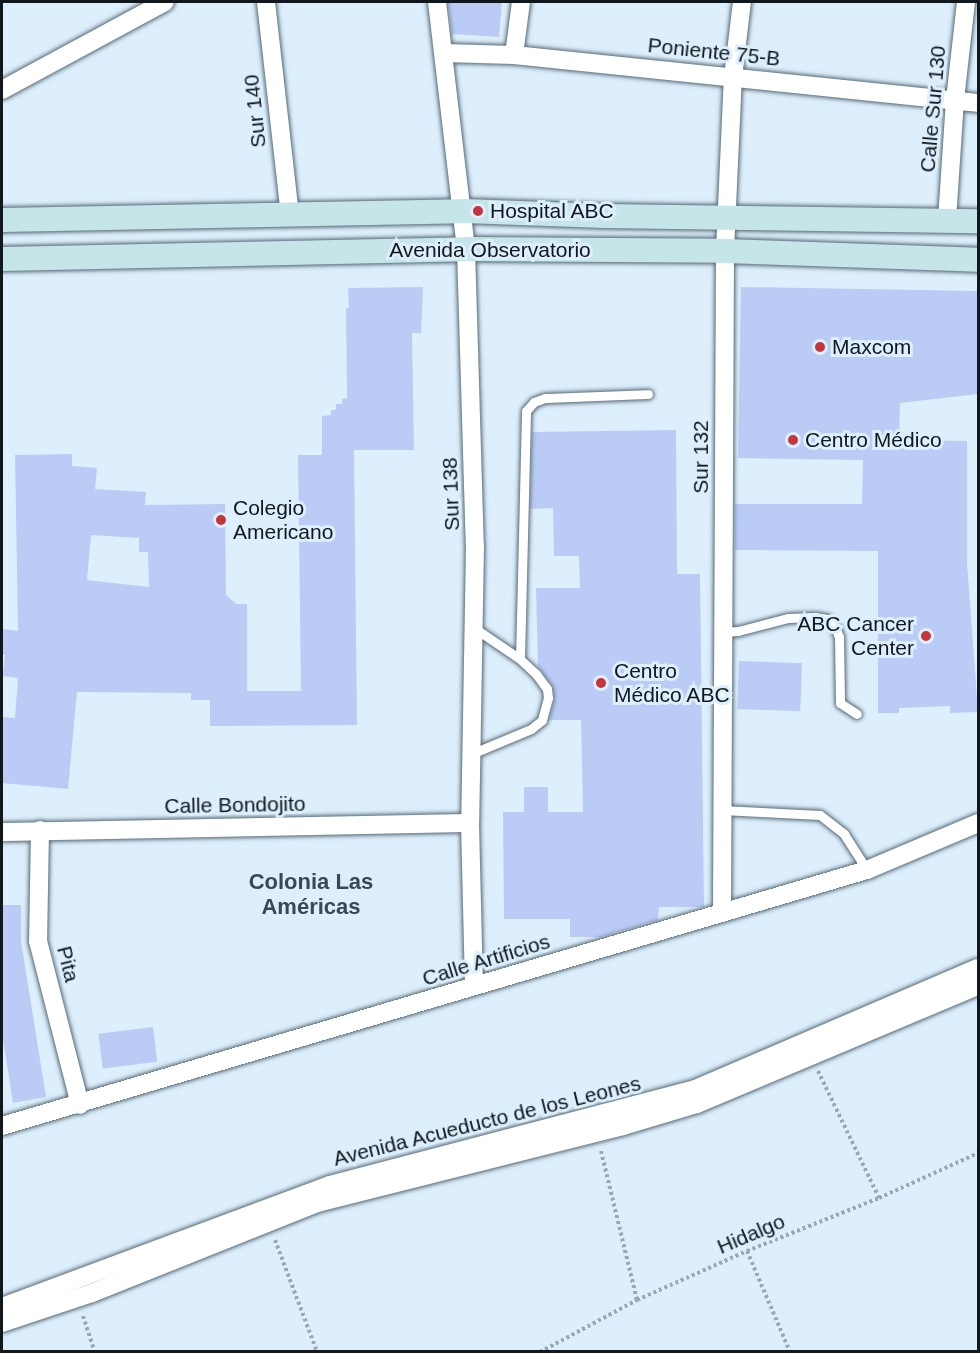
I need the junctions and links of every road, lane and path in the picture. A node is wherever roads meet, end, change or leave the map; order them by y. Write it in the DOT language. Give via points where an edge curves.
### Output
graph roads {
  1 [pos="165,2"];
  2 [pos="266,2"];
  3 [pos="437,2"];
  4 [pos="521,2"];
  5 [pos="741,2"];
  6 [pos="966,2"];
  7 [pos="444,53"];
  8 [pos="514,55"];
  9 [pos="733,77"];
  10 [pos="2,90"];
  11 [pos="955,100"];
  12 [pos="978,103"];
  13 [pos="462,211"];
  14 [pos="290,215"];
  15 [pos="726,216"];
  16 [pos="2,220"];
  17 [pos="947,220"];
  18 [pos="978,221"];
  19 [pos="466,249"];
  20 [pos="724,252"];
  21 [pos="2,259"];
  22 [pos="978,260"];
  23 [pos="648,394"];
  24 [pos="473,627"];
  25 [pos="723,632"];
  26 [pos="520,659"];
  27 [pos="857,714"];
  28 [pos="471,754"];
  29 [pos="722,810"];
  30 [pos="470,823"];
  31 [pos="978,823"];
  32 [pos="40,830"];
  33 [pos="2,832"];
  34 [pos="867,870"];
  35 [pos="722,912"];
  36 [pos="978,968"];
  37 [pos="474,986"];
  38 [pos="978,986"];
  39 [pos="811,1057"];
  40 [pos="80,1105"];
  41 [pos="2,1126"];
  42 [pos="596,1132"];
  43 [pos="978,1153"];
  44 [pos="879,1198"];
  45 [pos="268,1221"];
  46 [pos="747,1251"];
  47 [pos="76,1298"];
  48 [pos="637,1300"];
  49 [pos="2,1307"];
  50 [pos="2,1323"];
  51 [pos="95,1352"];
  52 [pos="317,1352"];
  53 [pos="540,1352"];
  54 [pos="790,1352"];
  1 -- 10 [label="street"];
  2 -- 14 [label="street, Sur 140"];
  3 -- 7 [label="street, Sur 138"];
  4 -- 8 [label="street"];
  5 -- 9 [label="street, Sur 132"];
  6 -- 11 [label="street, Calle Sur 130"];
  7 -- 8 [label="street, Poniente 75-B"];
  7 -- 13 [label="street, Sur 138"];
  8 -- 9 [label="street, Poniente 75-B"];
  9 -- 11 [label="street, Poniente 75-B"];
  9 -- 15 [label="street, Sur 132"];
  11 -- 12 [label="street, Poniente 75-B"];
  11 -- 17 [label="street, Calle Sur 130"];
  13 -- 14 [label="main road, Avenida Observatorio"];
  13 -- 15 [label="main road, Avenida Observatorio"];
  13 -- 19 [label="street, Sur 138"];
  14 -- 16 [label="main road, Avenida Observatorio"];
  15 -- 17 [label="main road, Avenida Observatorio"];
  15 -- 20 [label="street, Sur 132"];
  17 -- 18 [label="main road, Avenida Observatorio"];
  19 -- 20 [label="main road, Avenida Observatorio"];
  19 -- 21 [label="main road, Avenida Observatorio"];
  19 -- 24 [label="street, Sur 138" via="475,546"];
  20 -- 22 [label="main road, Avenida Observatorio"];
  20 -- 25 [label="street, Sur 132"];
  23 -- 26 [label="lane" via="545,398 526,411"];
  24 -- 26 [label="lane"];
  24 -- 28 [label="street, Sur 138"];
  25 -- 27 [label="lane" via="788,618 826,619 839,637 840,704"];
  25 -- 29 [label="street, Sur 132"];
  26 -- 28 [label="lane" via="547,689 547,710 542,720 531,729"];
  28 -- 30 [label="street, Sur 138"];
  29 -- 34 [label="lane" via="820,815 844,834"];
  29 -- 35 [label="street, Sur 132"];
  30 -- 32 [label="street, Calle Bondojito"];
  30 -- 37 [label="street, Sur 138"];
  31 -- 34 [label="street, Calle Artificios"];
  32 -- 33 [label="street, Calle Bondojito"];
  32 -- 40 [label="street, Pita" via="38,940"];
  34 -- 35 [label="street, Calle Artificios"];
  35 -- 37 [label="street, Calle Artificios"];
  36 -- 49 [label="street, Avenida Acueducto de los Leones" via="693,1090 330,1185"];
  37 -- 40 [label="street, Calle Artificios"];
  38 -- 39 [label="street, Avenida Acueducto de los Leones"];
  39 -- 42 [label="street, Avenida Acueducto de los Leones" via="696,1104"];
  39 -- 44 [label="path"];
  40 -- 41 [label="street, Calle Artificios"];
  42 -- 45 [label="street, Avenida Acueducto de los Leones" via="317,1203"];
  42 -- 48 [label="path"];
  43 -- 44 [label="path, Hidalgo"];
  44 -- 46 [label="path, Hidalgo"];
  45 -- 47 [label="street, Avenida Acueducto de los Leones"];
  45 -- 52 [label="path"];
  46 -- 48 [label="path, Hidalgo"];
  46 -- 54 [label="path"];
  47 -- 50 [label="street, Avenida Acueducto de los Leones"];
  47 -- 51 [label="path"];
  48 -- 53 [label="path, Hidalgo"];
}
